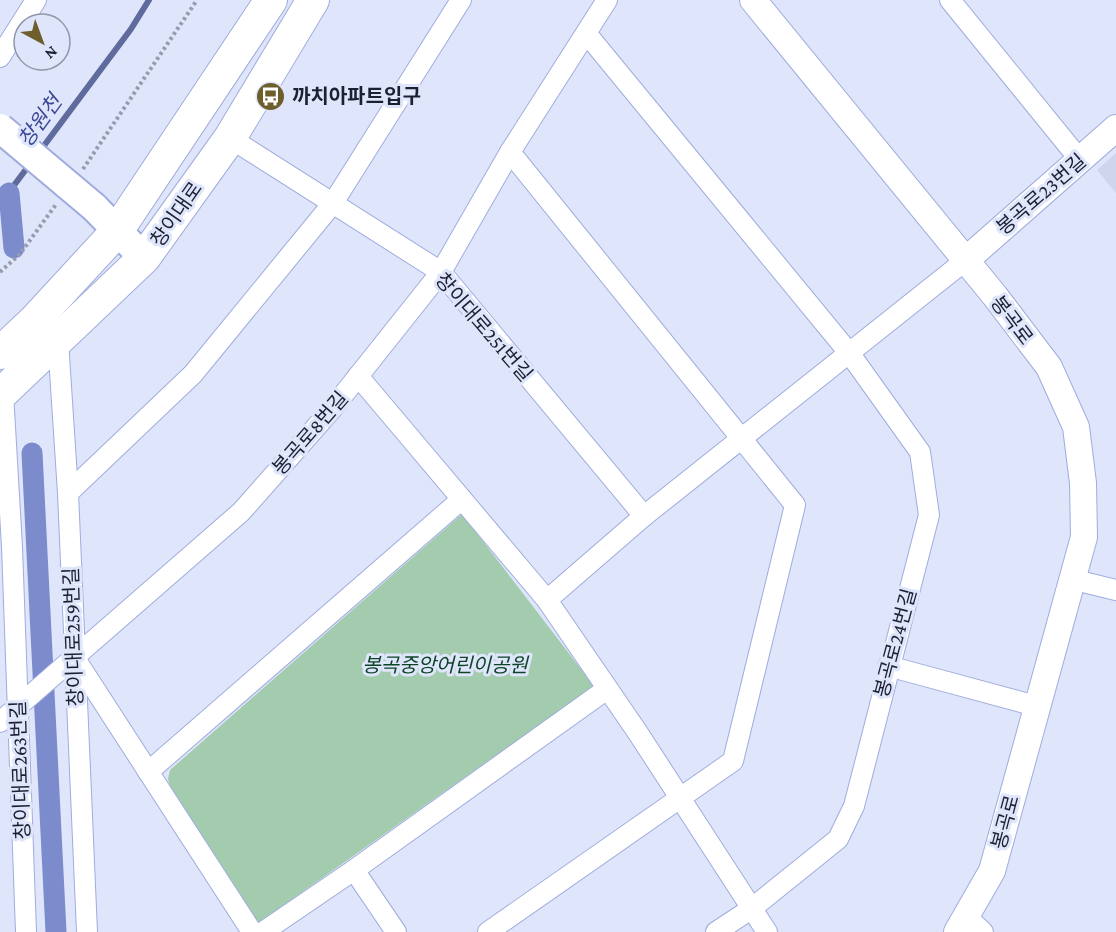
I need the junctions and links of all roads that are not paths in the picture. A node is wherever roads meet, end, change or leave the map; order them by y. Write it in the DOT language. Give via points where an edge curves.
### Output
graph roads {
  1 [pos="36,0"];
  2 [pos="271,0"];
  3 [pos="313,0"];
  4 [pos="461,0"];
  5 [pos="607,0"];
  6 [pos="753,0"];
  7 [pos="950,0"];
  8 [pos="586,33"];
  9 [pos="0,57"];
  10 [pos="0,128"];
  11 [pos="1116,128"];
  12 [pos="230,138"];
  13 [pos="510,152"];
  14 [pos="1080,160"];
  15 [pos="333,202"];
  16 [pos="117,231"];
  17 [pos="144,258"];
  18 [pos="966,260"];
  19 [pos="441,272"];
  20 [pos="58,342"];
  21 [pos="0,352"];
  22 [pos="850,354"];
  23 [pos="358,376"];
  24 [pos="1,394"];
  25 [pos="743,439"];
  26 [pos="68,493"];
  27 [pos="462,499"];
  28 [pos="644,516"];
  29 [pos="6,552"];
  30 [pos="1071,579"];
  31 [pos="1116,590"];
  32 [pos="547,600"];
  33 [pos="66,663"];
  34 [pos="888,666"];
  35 [pos="608,689"];
  36 [pos="23,701"];
  37 [pos="1036,706"];
  38 [pos="0,722"];
  39 [pos="148,772"];
  40 [pos="680,800"];
  41 [pos="354,870"];
  42 [pos="751,909"];
  43 [pos="969,927"];
  44 [pos="26,932"];
  45 [pos="87,932"];
  46 [pos="252,932"];
  47 [pos="263,932"];
  48 [pos="396,932"];
  49 [pos="488,932"];
  50 [pos="716,932"];
  51 [pos="767,932"];
  1 -- 9 [label="street"];
  2 -- 16 [label="main road, 창이대로"];
  3 -- 12 [label="main road, 창이대로"];
  4 -- 15 [label="street"];
  5 -- 8 [label="street, 봉곡로8번길"];
  6 -- 18 [label="street, 봉곡로"];
  7 -- 14 [label="street"];
  8 -- 13 [label="street, 봉곡로8번길"];
  8 -- 22 [label="street"];
  10 -- 16 [label="main road, bridge"];
  11 -- 14 [label="street, 봉곡로23번길"];
  12 -- 15 [label="street, 창이대로251번길"];
  12 -- 17 [label="main road, 창이대로"];
  13 -- 19 [label="street, 봉곡로8번길"];
  13 -- 25 [label="street"];
  14 -- 18 [label="street, 봉곡로23번길"];
  15 -- 19 [label="street, 창이대로251번길"];
  15 -- 26 [label="street" via="193,374"];
  16 -- 17 [label="main road"];
  16 -- 21 [label="main road, 창이대로"];
  17 -- 20 [label="main road, 창이대로"];
  18 -- 22 [label="street"];
  18 -- 30 [label="street, 봉곡로" via="1049,367 1076,427 1084,537"];
  19 -- 23 [label="street, 봉곡로8번길"];
  19 -- 28 [label="street, 창이대로251번길"];
  20 -- 24 [label="main road, 창이대로"];
  20 -- 26 [label="street, 창이대로259번길"];
  22 -- 25 [label="street"];
  22 -- 34 [label="street, 봉곡로24번길" via="920,452 929,514"];
  23 -- 27 [label="street"];
  23 -- 33 [label="street, 봉곡로8번길" via="241,512"];
  24 -- 29 [label="street, 창이대로263번길"];
  25 -- 28 [label="street"];
  25 -- 40 [label="street" via="795,506 733,761"];
  26 -- 33 [label="street, 창이대로259번길"];
  27 -- 32 [label="street"];
  27 -- 39 [label="street"];
  28 -- 32 [label="street"];
  29 -- 36 [label="street, 창이대로263번길"];
  30 -- 31 [label="street"];
  30 -- 37 [label="street, 봉곡로"];
  32 -- 35 [label="street"];
  33 -- 36 [label="street, 봉곡로8번길"];
  33 -- 39 [label="street"];
  33 -- 45 [label="street, 창이대로259번길"];
  34 -- 37 [label="street"];
  34 -- 42 [label="street, 봉곡로24번길" via="854,806 838,839"];
  35 -- 40 [label="street"];
  35 -- 41 [label="street"];
  36 -- 38 [label="street, 봉곡로8번길"];
  36 -- 44 [label="street, 창이대로263번길"];
  37 -- 43 [label="street, 봉곡로" via="992,871"];
  39 -- 46 [label="street"];
  40 -- 42 [label="street"];
  40 -- 49 [label="street"];
  41 -- 47 [label="street"];
  41 -- 48 [label="street"];
  42 -- 50 [label="street, 봉곡로24번길"];
  42 -- 51 [label="street"];
}
